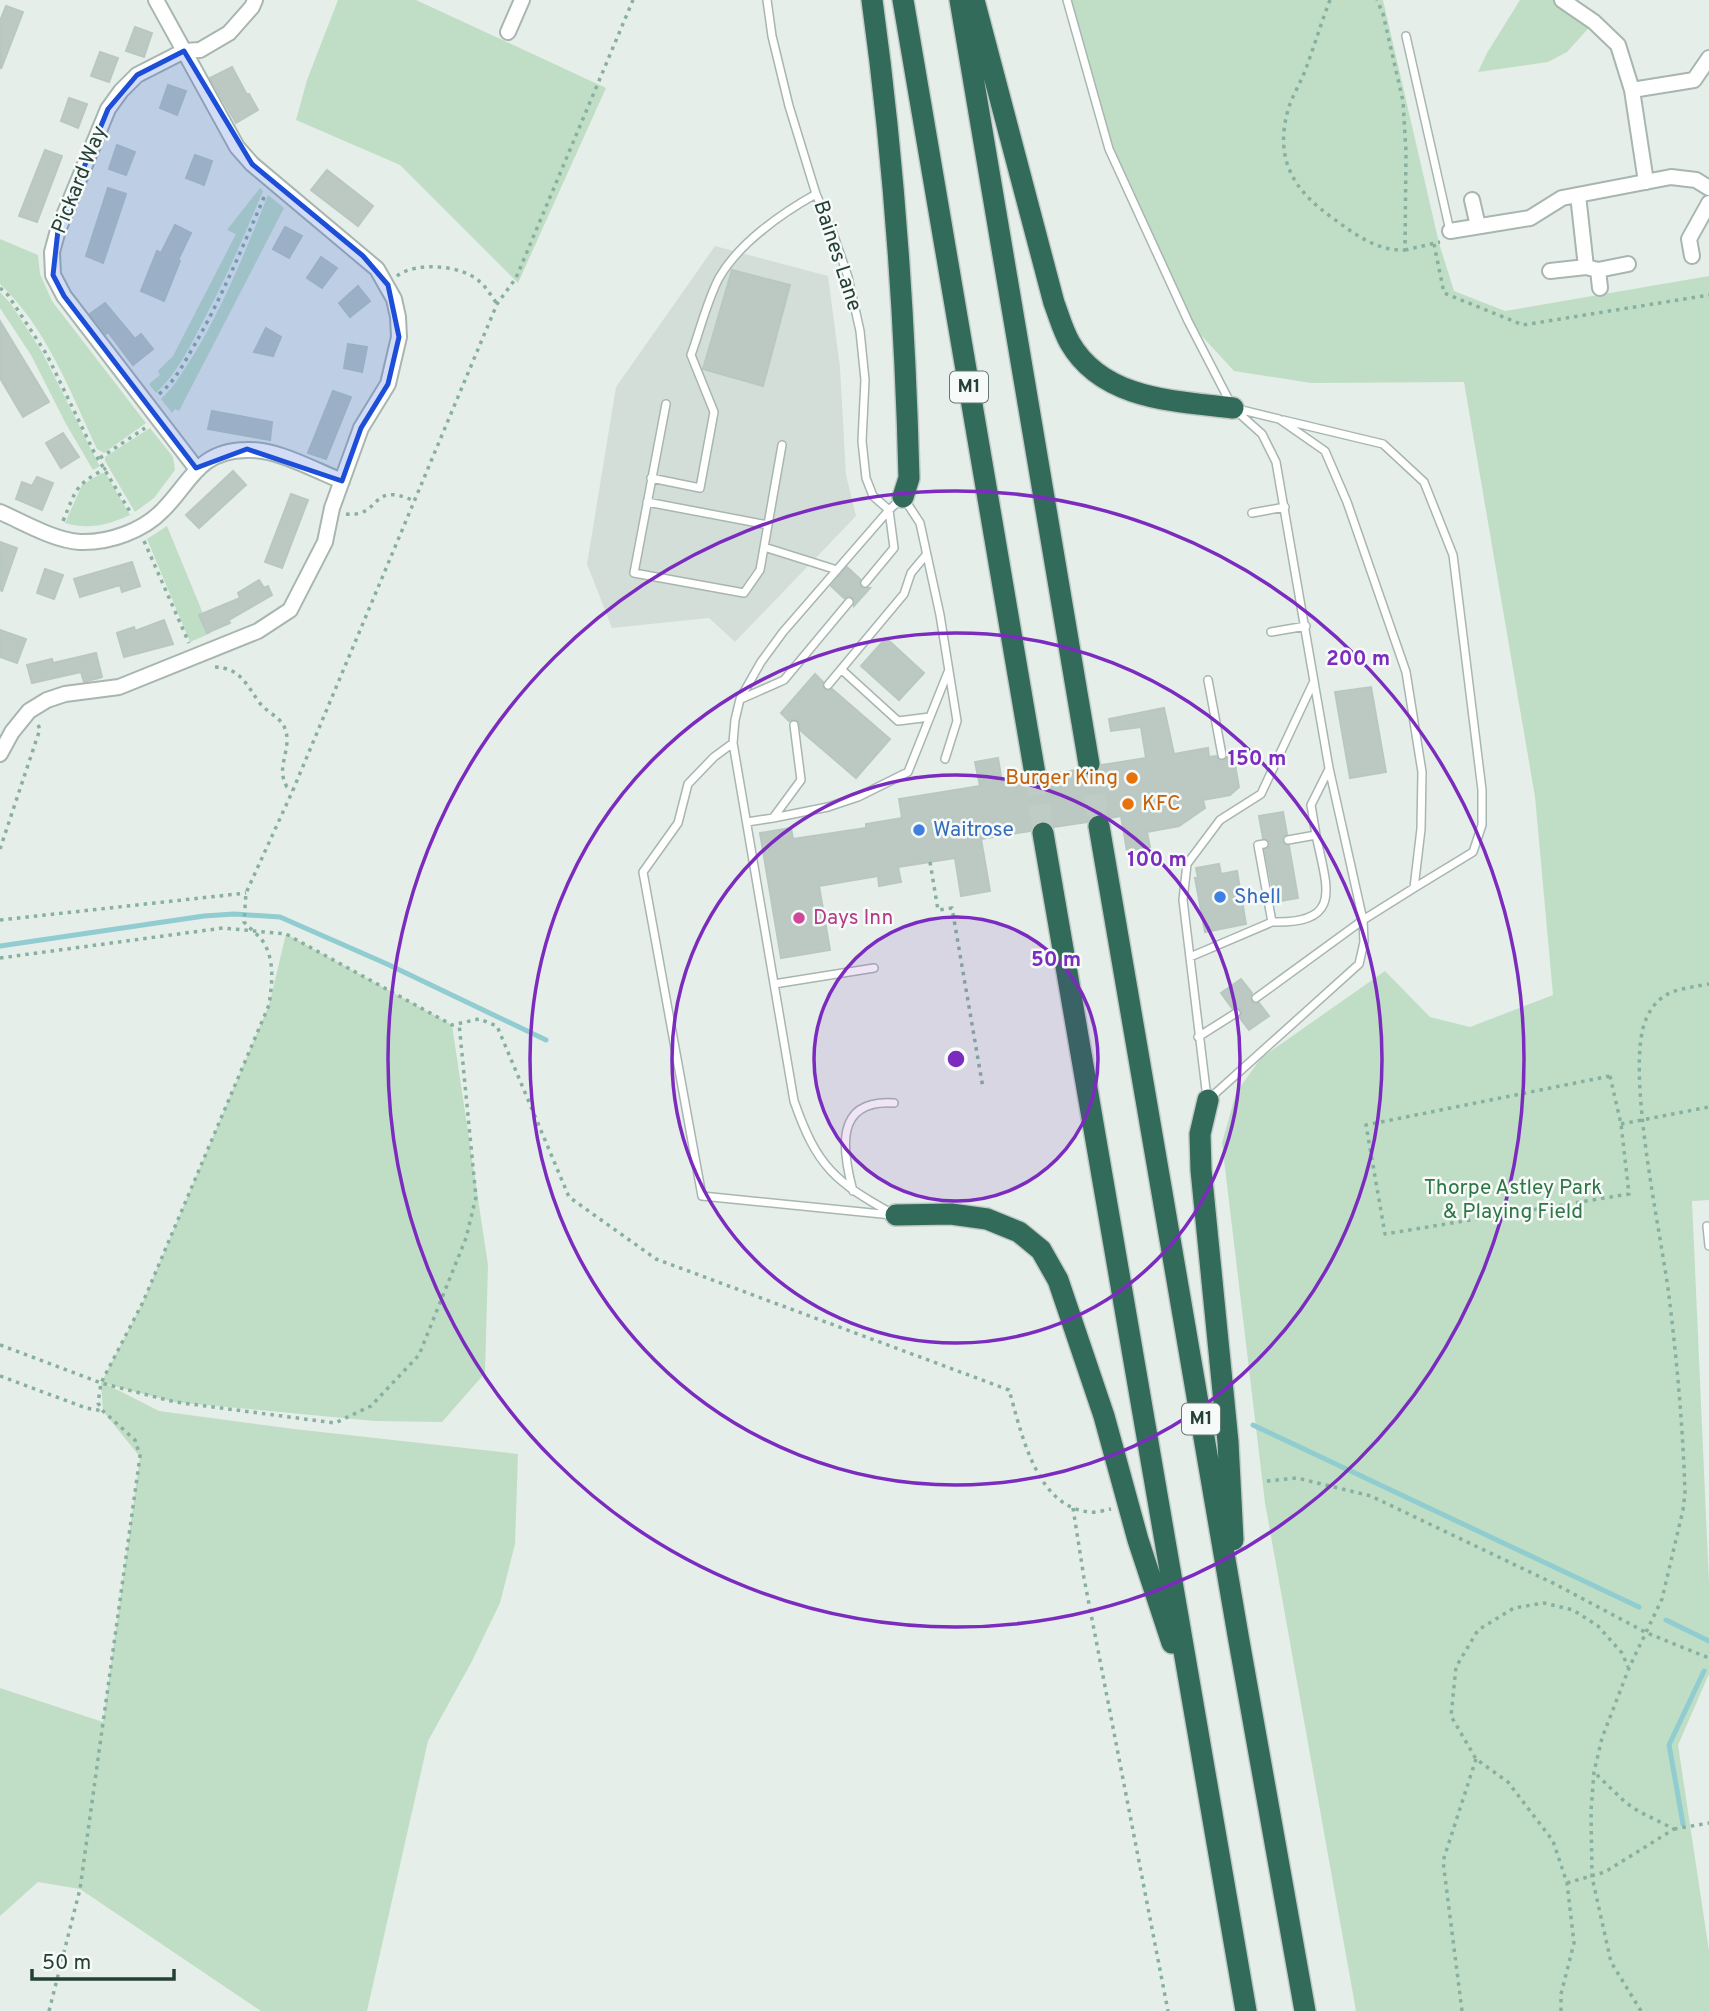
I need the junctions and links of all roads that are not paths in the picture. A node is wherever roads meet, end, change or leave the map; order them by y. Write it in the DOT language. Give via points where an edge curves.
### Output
graph roads {
  1 [pos="156,0"];
  2 [pos="255,0"];
  3 [pos="522,0"];
  4 [pos="767,0"];
  5 [pos="872,0"];
  6 [pos="903,0"];
  7 [pos="960,0"];
  8 [pos="974,0"];
  9 [pos="1066,0"];
  10 [pos="1562,0"];
  11 [pos="508,32"];
  12 [pos="1406,36"];
  13 [pos="184,51"];
  14 [pos="1709,58"];
  15 [pos="1632,90"];
  16 [pos="1646,182"];
  17 [pos="1709,188"];
  18 [pos="816,194"];
  19 [pos="1578,195"];
  20 [pos="1472,200"];
  21 [pos="1709,202"];
  22 [pos="1478,226"];
  23 [pos="1450,231"];
  24 [pos="1692,256"];
  25 [pos="1628,264"];
  26 [pos="1592,269"];
  27 [pos="1550,271"];
  28 [pos="1600,288"];
  29 [pos="666,404"];
  30 [pos="1234,408"];
  31 [pos="1279,419"];
  32 [pos="782,445"];
  33 [pos="197,468"];
  34 [pos="652,478"];
  35 [pos="342,481"];
  36 [pos="647,502"];
  37 [pos="896,503"];
  38 [pos="1285,507"];
  39 [pos="0,512"];
  40 [pos="1252,513"];
  41 [pos="768,525"];
  42 [pos="764,547"];
  43 [pos="926,555"];
  44 [pos="837,570"];
  45 [pos="864,583"];
  46 [pos="849,602"];
  47 [pos="1306,626"];
  48 [pos="1271,632"];
  49 [pos="842,670"];
  50 [pos="948,671"];
  51 [pos="1208,680"];
  52 [pos="1314,680"];
  53 [pos="828,685"];
  54 [pos="740,699"];
  55 [pos="930,717"];
  56 [pos="794,725"];
  57 [pos="733,743"];
  58 [pos="0,754"];
  59 [pos="1222,755"];
  60 [pos="945,759"];
  61 [pos="1089,764"];
  62 [pos="1329,768"];
  63 [pos="1035,774"];
  64 [pos="773,818"];
  65 [pos="747,822"];
  66 [pos="1099,826"];
  67 [pos="1043,833"];
  68 [pos="1316,835"];
  69 [pos="1288,840"];
  70 [pos="1264,844"];
  71 [pos="1414,888"];
  72 [pos="1363,920"];
  73 [pos="1272,922"];
  74 [pos="1190,957"];
  75 [pos="874,968"];
  76 [pos="774,984"];
  77 [pos="1255,998"];
  78 [pos="1236,1013"];
  79 [pos="1198,1037"];
  80 [pos="1208,1100"];
  81 [pos="894,1103"];
  82 [pos="854,1192"];
  83 [pos="896,1215"];
  84 [pos="1707,1226"];
  85 [pos="1709,1246"];
  86 [pos="1238,1641"];
  87 [pos="1195,1712"];
  88 [pos="1246,2011"];
  89 [pos="1306,2011"];
  1 -- 13 [label="street"];
  2 -- 13 [label="street, Pickard Way" via="229,33 200,50"];
  3 -- 11 [label="street"];
  4 -- 18 [label="lane, Baines Lane" via="789,106"];
  5 -- 37 [label="highway" via="895,185 906,351 909,478"];
  6 -- 63 [label="highway, M1"];
  7 -- 61 [label="highway"];
  8 -- 30 [label="highway" via="1054,303 1070,343 1091,369 1121,388 1152,398"];
  9 -- 30 [label="lane" via="1109,149 1188,321"];
  10 -- 15 [label="street" via="1618,45"];
  12 -- 23 [label="lane"];
  13 -- 33 [label="street, Pickard Way" via="137,75 108,109 52,252 54,275 64,296"];
  13 -- 35 [label="street" via="237,147 363,256 394,299 399,337 388,384 361,428"];
  14 -- 15 [label="street" via="1694,80"];
  15 -- 16 [label="street"];
  16 -- 17 [label="street" via="1671,177 1696,180"];
  16 -- 19 [label="street"];
  18 -- 34 [label="lane" via="779,216 729,262 718,281 691,355 715,412 700,488"];
  18 -- 37 [label="lane, Baines Lane" via="848,277 860,331 866,478 873,496"];
  19 -- 22 [label="street" via="1562,198 1530,218"];
  19 -- 26 [label="street"];
  20 -- 22 [label="street"];
  21 -- 24 [label="street" via="1689,239"];
  22 -- 23 [label="street"];
  25 -- 26 [label="street"];
  26 -- 27 [label="street"];
  26 -- 28 [label="street"];
  29 -- 34 [label="lane"];
  30 -- 31 [label="lane"];
  30 -- 38 [label="lane" via="1262,434 1276,462"];
  31 -- 71 [label="lane" via="1325,451 1406,671 1422,772"];
  31 -- 71 [label="lane" via="1383,444 1424,482 1453,555 1482,790 1482,825 1473,852"];
  32 -- 41 [label="lane"];
  33 -- 35 [label="street" via="210,459 247,449 270,453"];
  33 -- 39 [label="street" via="163,510 139,529 102,540 79,542 57,536"];
  34 -- 36 [label="lane"];
  35 -- 58 [label="street" via="325,542 289,610 258,631 119,687 47,701 29,711"];
  36 -- 41 [label="lane"];
  36 -- 42 [label="lane" via="634,573 744,593 760,570"];
  37 -- 43 [label="lane, Baines Lane" via="920,523"];
  37 -- 44 [label="lane"];
  37 -- 45 [label="lane" via="894,548"];
  38 -- 40 [label="lane"];
  38 -- 47 [label="lane"];
  41 -- 42 [label="lane"];
  42 -- 44 [label="lane"];
  43 -- 49 [label="lane" via="911,573 904,594"];
  43 -- 50 [label="lane, Baines Lane"];
  44 -- 54 [label="lane" via="783,632"];
  46 -- 54 [label="lane" via="784,680"];
  47 -- 48 [label="lane"];
  47 -- 52 [label="lane"];
  49 -- 53 [label="lane"];
  49 -- 55 [label="lane" via="898,721"];
  50 -- 55 [label="lane"];
  50 -- 60 [label="lane, Baines Lane" via="957,721"];
  51 -- 59 [label="lane"];
  52 -- 62 [label="lane"];
  52 -- 74 [label="lane" via="1261,794 1220,820 1187,864 1182,900"];
  54 -- 57 [label="lane"];
  55 -- 64 [label="lane" via="908,772 858,797"];
  56 -- 64 [label="lane" via="801,780"];
  57 -- 65 [label="lane"];
  57 -- 83 [label="lane" via="688,784 678,823 643,872 702,1196"];
  62 -- 68 [label="lane" via="1311,805"];
  62 -- 72 [label="lane"];
  64 -- 65 [label="lane"];
  65 -- 76 [label="lane"];
  66 -- 86 [label="highway, M1"];
  67 -- 87 [label="highway"];
  68 -- 69 [label="lane"];
  68 -- 73 [label="lane" via="1326,886 1325,906 1313,917 1293,923"];
  70 -- 73 [label="lane" via="1258,845"];
  71 -- 72 [label="lane"];
  72 -- 77 [label="lane"];
  72 -- 80 [label="lane" via="1359,964"];
  73 -- 74 [label="lane"];
  74 -- 79 [label="lane"];
  75 -- 76 [label="lane"];
  76 -- 82 [label="lane" via="794,1101 803,1127 833,1175"];
  78 -- 79 [label="lane"];
  79 -- 80 [label="lane"];
  80 -- 86 [label="highway" via="1200,1133 1201,1170 1228,1442"];
  81 -- 82 [label="lane" via="863,1107 846,1127 846,1167"];
  82 -- 83 [label="lane"];
  83 -- 87 [label="highway" via="987,1219 1018,1232 1041,1250 1058,1280 1104,1416 1138,1540"];
  84 -- 85 [label="lane"];
  86 -- 89 [label="highway, M1"];
  87 -- 88 [label="highway"];
}
